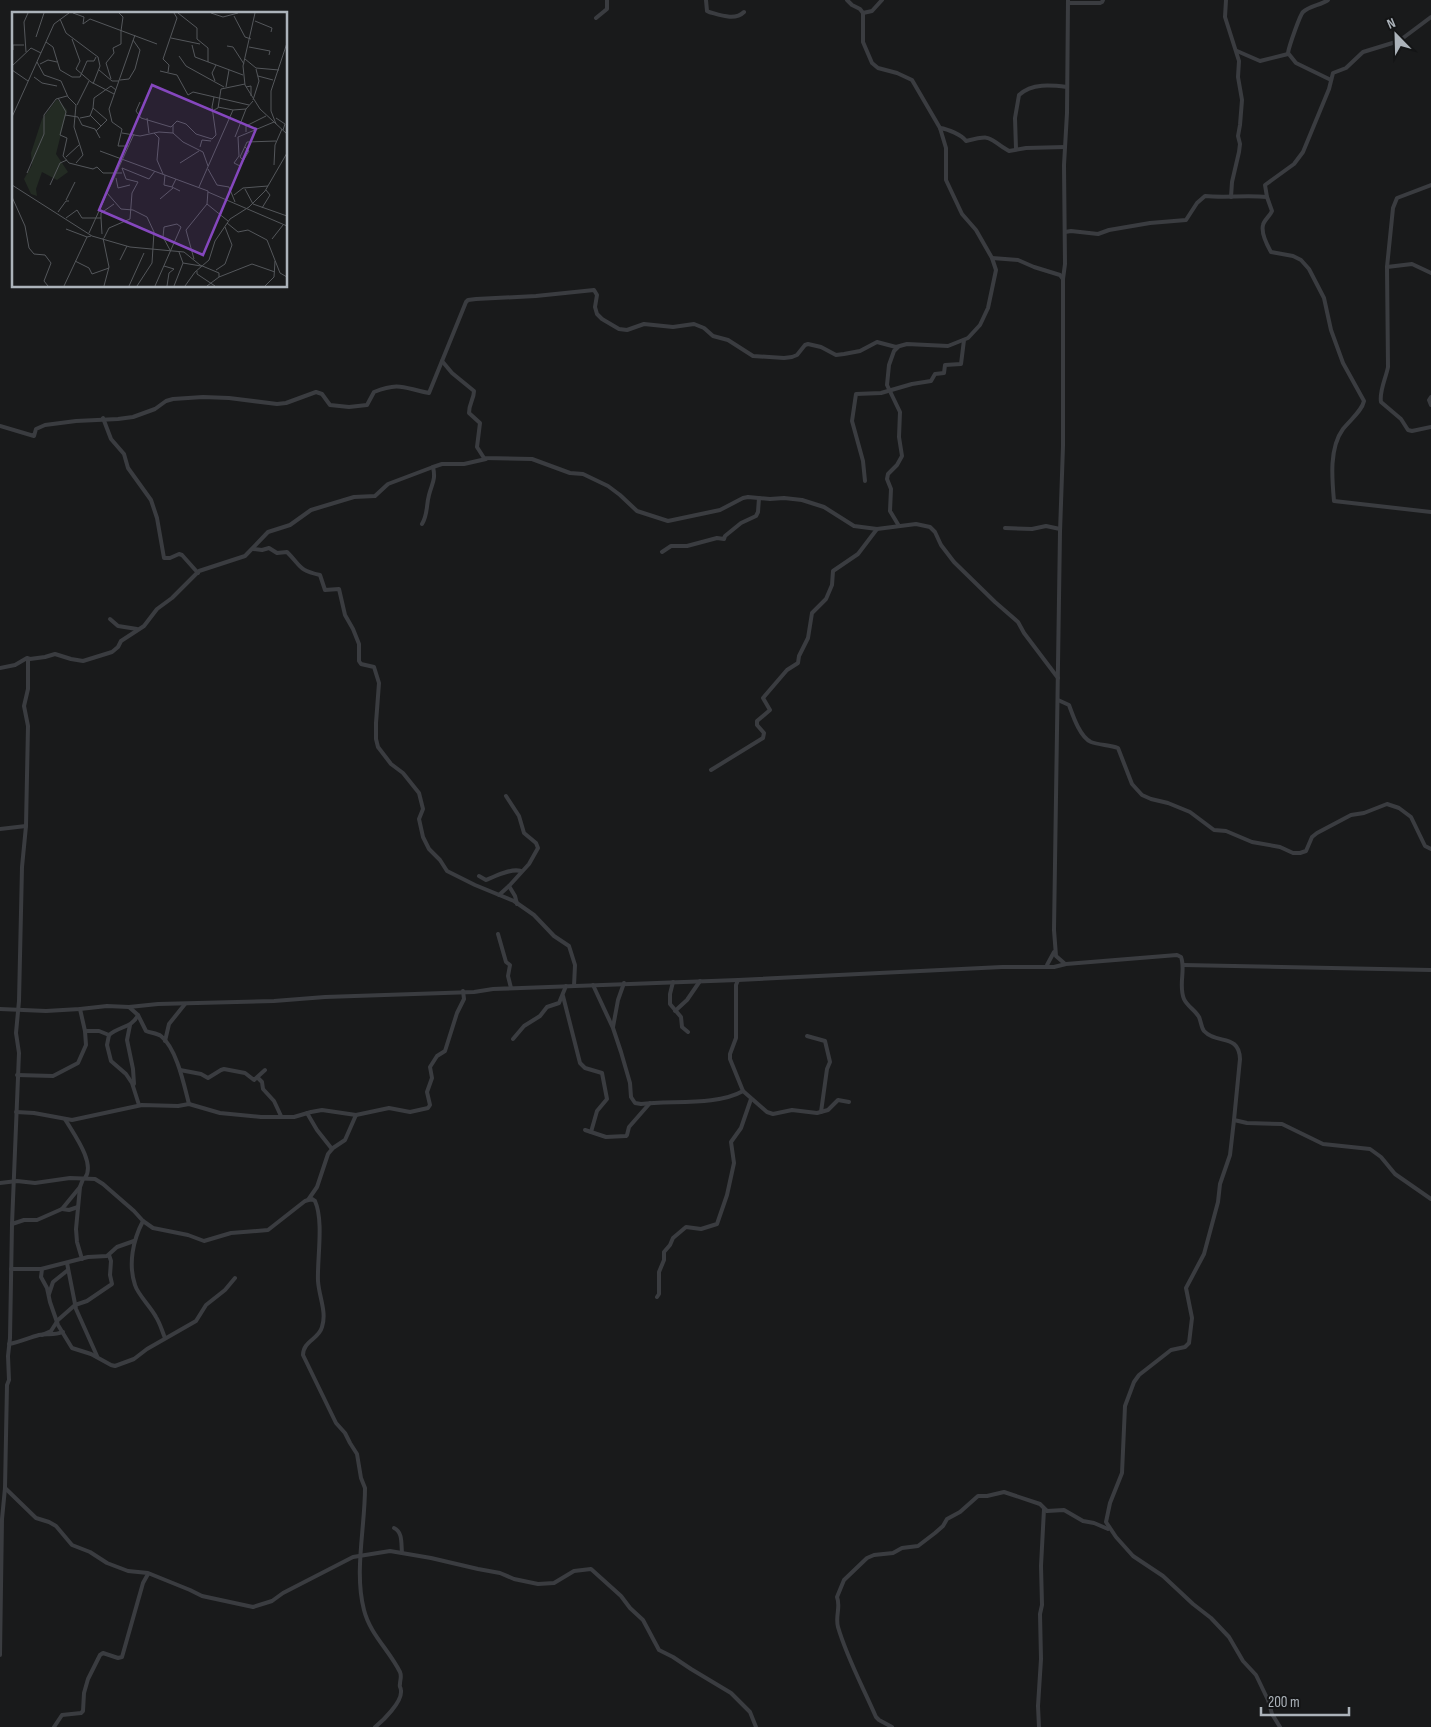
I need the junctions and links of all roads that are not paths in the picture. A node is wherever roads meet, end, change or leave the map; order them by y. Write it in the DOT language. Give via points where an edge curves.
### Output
graph roads {
  1 [pos="607,0"];
  2 [pos="706,0"];
  3 [pos="847,0"];
  4 [pos="882,0"];
  5 [pos="1103,0"];
  6 [pos="1226,0"];
  7 [pos="1328,0"];
  8 [pos="1068,1"];
  9 [pos="744,12"];
  10 [pos="863,14"];
  11 [pos="596,18"];
  12 [pos="1431,18"];
  13 [pos="1236,51"];
  14 [pos="1288,54"];
  15 [pos="1331,80"];
  16 [pos="1067,88"];
  17 [pos="940,128"];
  18 [pos="1066,147"];
  19 [pos="1016,149"];
  20 [pos="1431,185"];
  21 [pos="1231,197"];
  22 [pos="1267,197"];
  23 [pos="1065,232"];
  24 [pos="992,258"];
  25 [pos="1387,267"];
  26 [pos="1431,273"];
  27 [pos="1062,275"];
  28 [pos="964,340"];
  29 [pos="898,347"];
  30 [pos="442,361"];
  31 [pos="889,392"];
  32 [pos="1431,397"];
  33 [pos="1431,405"];
  34 [pos="103,418"];
  35 [pos="0,426"];
  36 [pos="1431,427"];
  37 [pos="486,458"];
  38 [pos="433,466"];
  39 [pos="865,481"];
  40 [pos="759,498"];
  41 [pos="1431,512"];
  42 [pos="422,524"];
  43 [pos="899,526"];
  44 [pos="1005,528"];
  45 [pos="877,529"];
  46 [pos="1060,529"];
  47 [pos="253,549"];
  48 [pos="662,552"];
  49 [pos="198,573"];
  50 [pos="110,619"];
  51 [pos="140,629"];
  52 [pos="28,659"];
  53 [pos="0,668"];
  54 [pos="1058,678"];
  55 [pos="1058,700"];
  56 [pos="711,770"];
  57 [pos="506,796"];
  58 [pos="26,826"];
  59 [pos="0,829"];
  60 [pos="1431,849"];
  61 [pos="521,871"];
  62 [pos="479,876"];
  63 [pos="510,886"];
  64 [pos="499,895"];
  65 [pos="517,904"];
  66 [pos="498,934"];
  67 [pos="1054,952"];
  68 [pos="1066,964"];
  69 [pos="1182,965"];
  70 [pos="1046,966"];
  71 [pos="1431,970"];
  72 [pos="700,981"];
  73 [pos="736,981"];
  74 [pos="673,982"];
  75 [pos="624,983"];
  76 [pos="593,984"];
  77 [pos="566,986"];
  78 [pos="574,986"];
  79 [pos="511,988"];
  80 [pos="463,992"];
  81 [pos="563,996"];
  82 [pos="184,1004"];
  83 [pos="129,1007"];
  84 [pos="0,1009"];
  85 [pos="18,1010"];
  86 [pos="80,1010"];
  87 [pos="675,1010"];
  88 [pos="138,1015"];
  89 [pos="130,1025"];
  90 [pos="613,1028"];
  91 [pos="85,1031"];
  92 [pos="688,1032"];
  93 [pos="109,1035"];
  94 [pos="807,1036"];
  95 [pos="512,1039"];
  96 [pos="164,1041"];
  97 [pos="180,1070"];
  98 [pos="265,1070"];
  99 [pos="191,1073"];
  100 [pos="17,1075"];
  101 [pos="258,1078"];
  102 [pos="182,1079"];
  103 [pos="134,1085"];
  104 [pos="742,1091"];
  105 [pos="751,1099"];
  106 [pos="850,1102"];
  107 [pos="650,1103"];
  108 [pos="188,1104"];
  109 [pos="139,1105"];
  110 [pos="16,1112"];
  111 [pos="821,1112"];
  112 [pos="308,1113"];
  113 [pos="356,1115"];
  114 [pos="281,1116"];
  115 [pos="65,1119"];
  116 [pos="1234,1120"];
  117 [pos="584,1130"];
  118 [pos="591,1132"];
  119 [pos="332,1149"];
  120 [pos="84,1179"];
  121 [pos="13,1181"];
  122 [pos="2,1182"];
  123 [pos="80,1187"];
  124 [pos="13,1188"];
  125 [pos="1431,1199"];
  126 [pos="308,1200"];
  127 [pos="78,1207"];
  128 [pos="62,1209"];
  129 [pos="143,1221"];
  130 [pos="12,1224"];
  131 [pos="134,1241"];
  132 [pos="109,1255"];
  133 [pos="82,1258"];
  134 [pos="67,1263"];
  135 [pos="11,1269"];
  136 [pos="42,1269"];
  137 [pos="68,1270"];
  138 [pos="235,1278"];
  139 [pos="49,1296"];
  140 [pos="657,1296"];
  141 [pos="75,1305"];
  142 [pos="56,1322"];
  143 [pos="63,1332"];
  144 [pos="42,1335"];
  145 [pos="165,1338"];
  146 [pos="9,1344"];
  147 [pos="96,1356"];
  148 [pos="5,1490"];
  149 [pos="1044,1508"];
  150 [pos="394,1528"];
  151 [pos="1110,1530"];
  152 [pos="402,1553"];
  153 [pos="361,1555"];
  154 [pos="148,1574"];
  155 [pos="0,1655"];
  156 [pos="54,1727"];
  157 [pos="375,1727"];
  158 [pos="756,1727"];
  159 [pos="892,1727"];
  160 [pos="1039,1727"];
  161 [pos="1280,1727"];
  1 -- 11 [label="street" via="607,9"];
  2 -- 9 [label="street" via="709,12 728,17 740,16"];
  3 -- 10 [label="street"];
  4 -- 10 [label="street" via="872,11"];
  5 -- 8 [label="street"];
  6 -- 13 [label="street" via="1225,17"];
  7 -- 14 [label="street" via="1301,14"];
  8 -- 16 [label="street"];
  10 -- 17 [label="street" via="863,42 872,63 912,80"];
  12 -- 15 [label="street" via="1399,41 1363,52 1346,68 1334,72"];
  13 -- 14 [label="street" via="1260,60"];
  13 -- 21 [label="street" via="1242,100 1240,144"];
  14 -- 15 [label="street" via="1296,64"];
  15 -- 22 [label="street" via="1303,152 1292,166 1267,184"];
  16 -- 18 [label="street"];
  16 -- 19 [label="street" via="1037,86 1019,95 1015,118"];
  17 -- 19 [label="street" via="951,130 966,141 990,138 1008,151"];
  17 -- 24 [label="street" via="946,148 946,180 962,214 976,230"];
  18 -- 19 [label="street"];
  18 -- 23 [label="street"];
  20 -- 25 [label="street" via="1395,199"];
  21 -- 22 [label="street"];
  21 -- 23 [label="street" via="1202,197 1186,220 1150,223 1098,234"];
  22 -- 41 [label="street" via="1272,210 1263,225 1267,244 1273,252 1293,256 1309,268 1324,298 1343,363 1364,400 1342,431 1336,448 1332,464 1334,501"];
  23 -- 27 [label="street"];
  24 -- 27 [label="street" via="1018,260"];
  24 -- 28 [label="street" via="996,274 990,304 980,326"];
  25 -- 26 [label="street" via="1412,264"];
  25 -- 36 [label="street" via="1388,367 1381,401 1408,430"];
  27 -- 46 [label="street"];
  28 -- 29 [label="street" via="948,346 912,344"];
  28 -- 31 [label="street" via="961,364 945,365 944,373 935,374 931,381"];
  29 -- 30 [label="street" via="877,342 860,351 836,355 808,344 792,357 753,356 694,324 673,328 644,324 619,329 597,314 594,290 468,300"];
  29 -- 31 [label="street" via="888,371"];
  30 -- 34 [label="street" via="430,393 393,386 374,392 365,406 330,405 321,393 316,392 277,404 229,398 170,399 155,409 132,416"];
  30 -- 37 [label="street" via="474,391 469,413 480,423 477,447"];
  31 -- 39 [label="street" via="856,394 852,420"];
  31 -- 43 [label="street" via="901,415 899,437 902,456 887,479 891,489 890,511"];
  32 -- 33 [label="street"];
  34 -- 35 [label="street" via="45,425 36,429 34,436"];
  34 -- 49 [label="street" via="111,440 125,456 128,467 150,498 164,558 180,554"];
  37 -- 38 [label="street" via="464,464"];
  37 -- 40 [label="street" via="532,459 570,473 583,474 608,486 637,511 668,521 720,510 746,497"];
  38 -- 42 [label="street" via="434,480"];
  38 -- 47 [label="street" via="388,484 375,496 354,498 311,510 290,525 268,532"];
  40 -- 45 [label="street" via="802,500 824,507 854,526"];
  40 -- 48 [label="street" via="756,516 741,522 724,539 671,546"];
  43 -- 45 [label="street"];
  43 -- 54 [label="street" via="916,524 932,529 954,562 1018,622"];
  44 -- 46 [label="street" via="1032,530 1046,526"];
  45 -- 56 [label="street" via="863,549 834,571 826,599 812,613 808,638 798,663 787,670 763,698 770,710 757,721 764,733 762,738"];
  46 -- 54 [label="street"];
  47 -- 49 [label="street" via="245,556"];
  47 -- 64 [label="street" via="287,552 307,572 320,575 326,590 339,589 344,612 359,644 359,661 372,666 379,683 377,744 390,764 403,773 418,793 423,809 419,819 428,846 447,871"];
  49 -- 51 [label="street" via="157,608"];
  50 -- 51 [label="street" via="118,626"];
  51 -- 52 [label="street" via="121,641 112,652 84,661 55,654"];
  52 -- 53 [label="street"];
  52 -- 58 [label="street" via="28,689 24,706 28,726"];
  54 -- 55 [label="street"];
  55 -- 60 [label="street" via="1069,706 1086,738 1118,748 1137,791 1147,798 1190,812 1213,829 1300,853 1306,851 1312,837 1344,818 1390,804 1411,817 1425,846"];
  55 -- 67 [label="street"];
  57 -- 61 [label="street" via="519,816 524,833 538,847"];
  58 -- 59 [label="street"];
  58 -- 85 [label="street"];
  61 -- 62 [label="street" via="497,874 486,880"];
  61 -- 63 [label="street"];
  63 -- 64 [label="street"];
  63 -- 65 [label="street"];
  64 -- 65 [label="street"];
  65 -- 78 [label="street" via="569,946 574,965"];
  66 -- 79 [label="street" via="506,962 510,965"];
  67 -- 68 [label="street"];
  67 -- 70 [label="street"];
  68 -- 69 [label="street" via="1177,955 1181,956"];
  68 -- 70 [label="street"];
  69 -- 71 [label="street"];
  69 -- 116 [label="street" via="1183,997 1198,1016 1202,1028 1234,1043 1240,1054"];
  70 -- 73 [label="street"];
  72 -- 73 [label="street"];
  72 -- 74 [label="street"];
  72 -- 87 [label="street" via="688,1000"];
  73 -- 104 [label="street" via="736,1038 730,1059"];
  74 -- 75 [label="street"];
  74 -- 87 [label="street" via="670,997"];
  75 -- 76 [label="street"];
  75 -- 90 [label="street"];
  76 -- 78 [label="street"];
  76 -- 90 [label="street"];
  77 -- 78 [label="street"];
  77 -- 79 [label="street"];
  77 -- 81 [label="street"];
  79 -- 80 [label="street"];
  80 -- 82 [label="street"];
  80 -- 113 [label="street" via="464,999 446,1051 436,1056 430,1068 429,1108 410,1112 389,1108"];
  81 -- 95 [label="street"];
  81 -- 118 [label="street" via="580,1062 585,1068 602,1073 604,1081 607,1100 597,1110"];
  82 -- 83 [label="street"];
  82 -- 96 [label="street" via="169,1024"];
  83 -- 86 [label="street"];
  83 -- 88 [label="street"];
  84 -- 85 [label="street"];
  85 -- 86 [label="street"];
  85 -- 100 [label="street"];
  86 -- 91 [label="street"];
  87 -- 92 [label="street" via="682,1019 682,1027"];
  88 -- 89 [label="street"];
  88 -- 96 [label="street" via="146,1031"];
  89 -- 93 [label="street"];
  89 -- 103 [label="street" via="127,1040"];
  90 -- 107 [label="street" via="633,1101"];
  91 -- 93 [label="street"];
  91 -- 100 [label="street" via="86,1048 77,1064 54,1076"];
  93 -- 103 [label="street" via="107,1044 111,1062"];
  94 -- 111 [label="street" via="825,1041 830,1062"];
  96 -- 97 [label="street"];
  97 -- 99 [label="street"];
  97 -- 102 [label="street"];
  98 -- 101 [label="street"];
  99 -- 101 [label="street" via="208,1078 224,1069 245,1073 254,1080"];
  99 -- 102 [label="street"];
  100 -- 110 [label="street"];
  101 -- 114 [label="street"];
  102 -- 108 [label="street"];
  103 -- 109 [label="street"];
  104 -- 105 [label="street"];
  104 -- 107 [label="street" via="710,1100"];
  105 -- 111 [label="street" via="773,1114 792,1110"];
  105 -- 140 [label="street" via="741,1128 730,1142 734,1163 717,1224 701,1229 686,1227 673,1238 664,1252"];
  106 -- 111 [label="street" via="838,1100"];
  107 -- 118 [label="street" via="629,1126 626,1136 606,1137"];
  108 -- 109 [label="street"];
  108 -- 114 [label="street" via="220,1113"];
  109 -- 115 [label="street" via="76,1120"];
  110 -- 115 [label="street"];
  110 -- 121 [label="street"];
  112 -- 113 [label="street" via="325,1110"];
  112 -- 114 [label="street"];
  112 -- 119 [label="street"];
  113 -- 119 [label="street" via="345,1140"];
  115 -- 120 [label="street" via="86,1153 88,1175"];
  116 -- 125 [label="street" via="1282,1124 1323,1144 1370,1149 1395,1174"];
  116 -- 151 [label="street" via="1230,1155 1204,1254 1186,1288 1192,1318 1189,1343 1171,1350 1138,1375 1125,1406 1122,1473 1106,1518"];
  117 -- 118 [label="street"];
  119 -- 126 [label="street" via="317,1187"];
  120 -- 121 [label="street" via="35,1183"];
  120 -- 123 [label="street"];
  120 -- 129 [label="street" via="94,1179 103,1184"];
  121 -- 122 [label="street"];
  121 -- 124 [label="street"];
  122 -- 124 [label="street"];
  123 -- 127 [label="street"];
  123 -- 128 [label="street"];
  124 -- 130 [label="street"];
  126 -- 129 [label="street" via="268,1230 231,1233 207,1241 157,1229"];
  126 -- 153 [label="street" via="315,1201 318,1212 318,1282 324,1320 320,1332 307,1344 303,1355 336,1423 358,1455 365,1488"];
  127 -- 128 [label="street"];
  127 -- 133 [label="street" via="77,1238"];
  128 -- 130 [label="street" via="37,1220"];
  129 -- 131 [label="street"];
  130 -- 135 [label="street"];
  131 -- 132 [label="street" via="117,1247"];
  131 -- 145 [label="street" via="135,1285 158,1319"];
  132 -- 133 [label="street"];
  132 -- 141 [label="street" via="112,1284 91,1299"];
  133 -- 134 [label="street"];
  134 -- 136 [label="street"];
  134 -- 137 [label="street"];
  135 -- 136 [label="street"];
  135 -- 146 [label="street"];
  136 -- 139 [label="street"];
  137 -- 139 [label="street" via="53,1282"];
  137 -- 141 [label="street"];
  138 -- 145 [label="street" via="206,1305 196,1322"];
  139 -- 142 [label="street"];
  141 -- 142 [label="street"];
  141 -- 147 [label="street"];
  142 -- 143 [label="street"];
  142 -- 144 [label="street" via="51,1331"];
  143 -- 144 [label="street" via="53,1336"];
  143 -- 147 [label="street" via="73,1349"];
  144 -- 146 [label="street"];
  145 -- 147 [label="street" via="124,1364 111,1365"];
  146 -- 148 [label="street"];
  148 -- 154 [label="street" via="36,1518 56,1526 72,1545 121,1569"];
  148 -- 155 [label="street"];
  149 -- 151 [label="street" via="1064,1510 1083,1521"];
  149 -- 159 [label="street" via="1004,1492 980,1496 947,1519 918,1546 870,1556 844,1580 837,1597 840,1603 836,1618 844,1646 876,1717"];
  149 -- 160 [label="street"];
  150 -- 152 [label="street" via="400,1534"];
  151 -- 161 [label="street" via="1133,1556 1163,1576 1229,1637 1243,1662 1256,1675"];
  152 -- 153 [label="street"];
  152 -- 158 [label="street" via="538,1584 553,1584 574,1571 591,1569 643,1620 659,1650 674,1656 731,1694 750,1712"];
  153 -- 154 [label="street" via="330,1567 272,1601 255,1607 204,1597"];
  153 -- 157 [label="street" via="361,1593 368,1622 401,1676 399,1697 391,1712"];
  154 -- 156 [label="street" via="142,1583 121,1657 100,1654 88,1679 83,1711 62,1715"];
}
